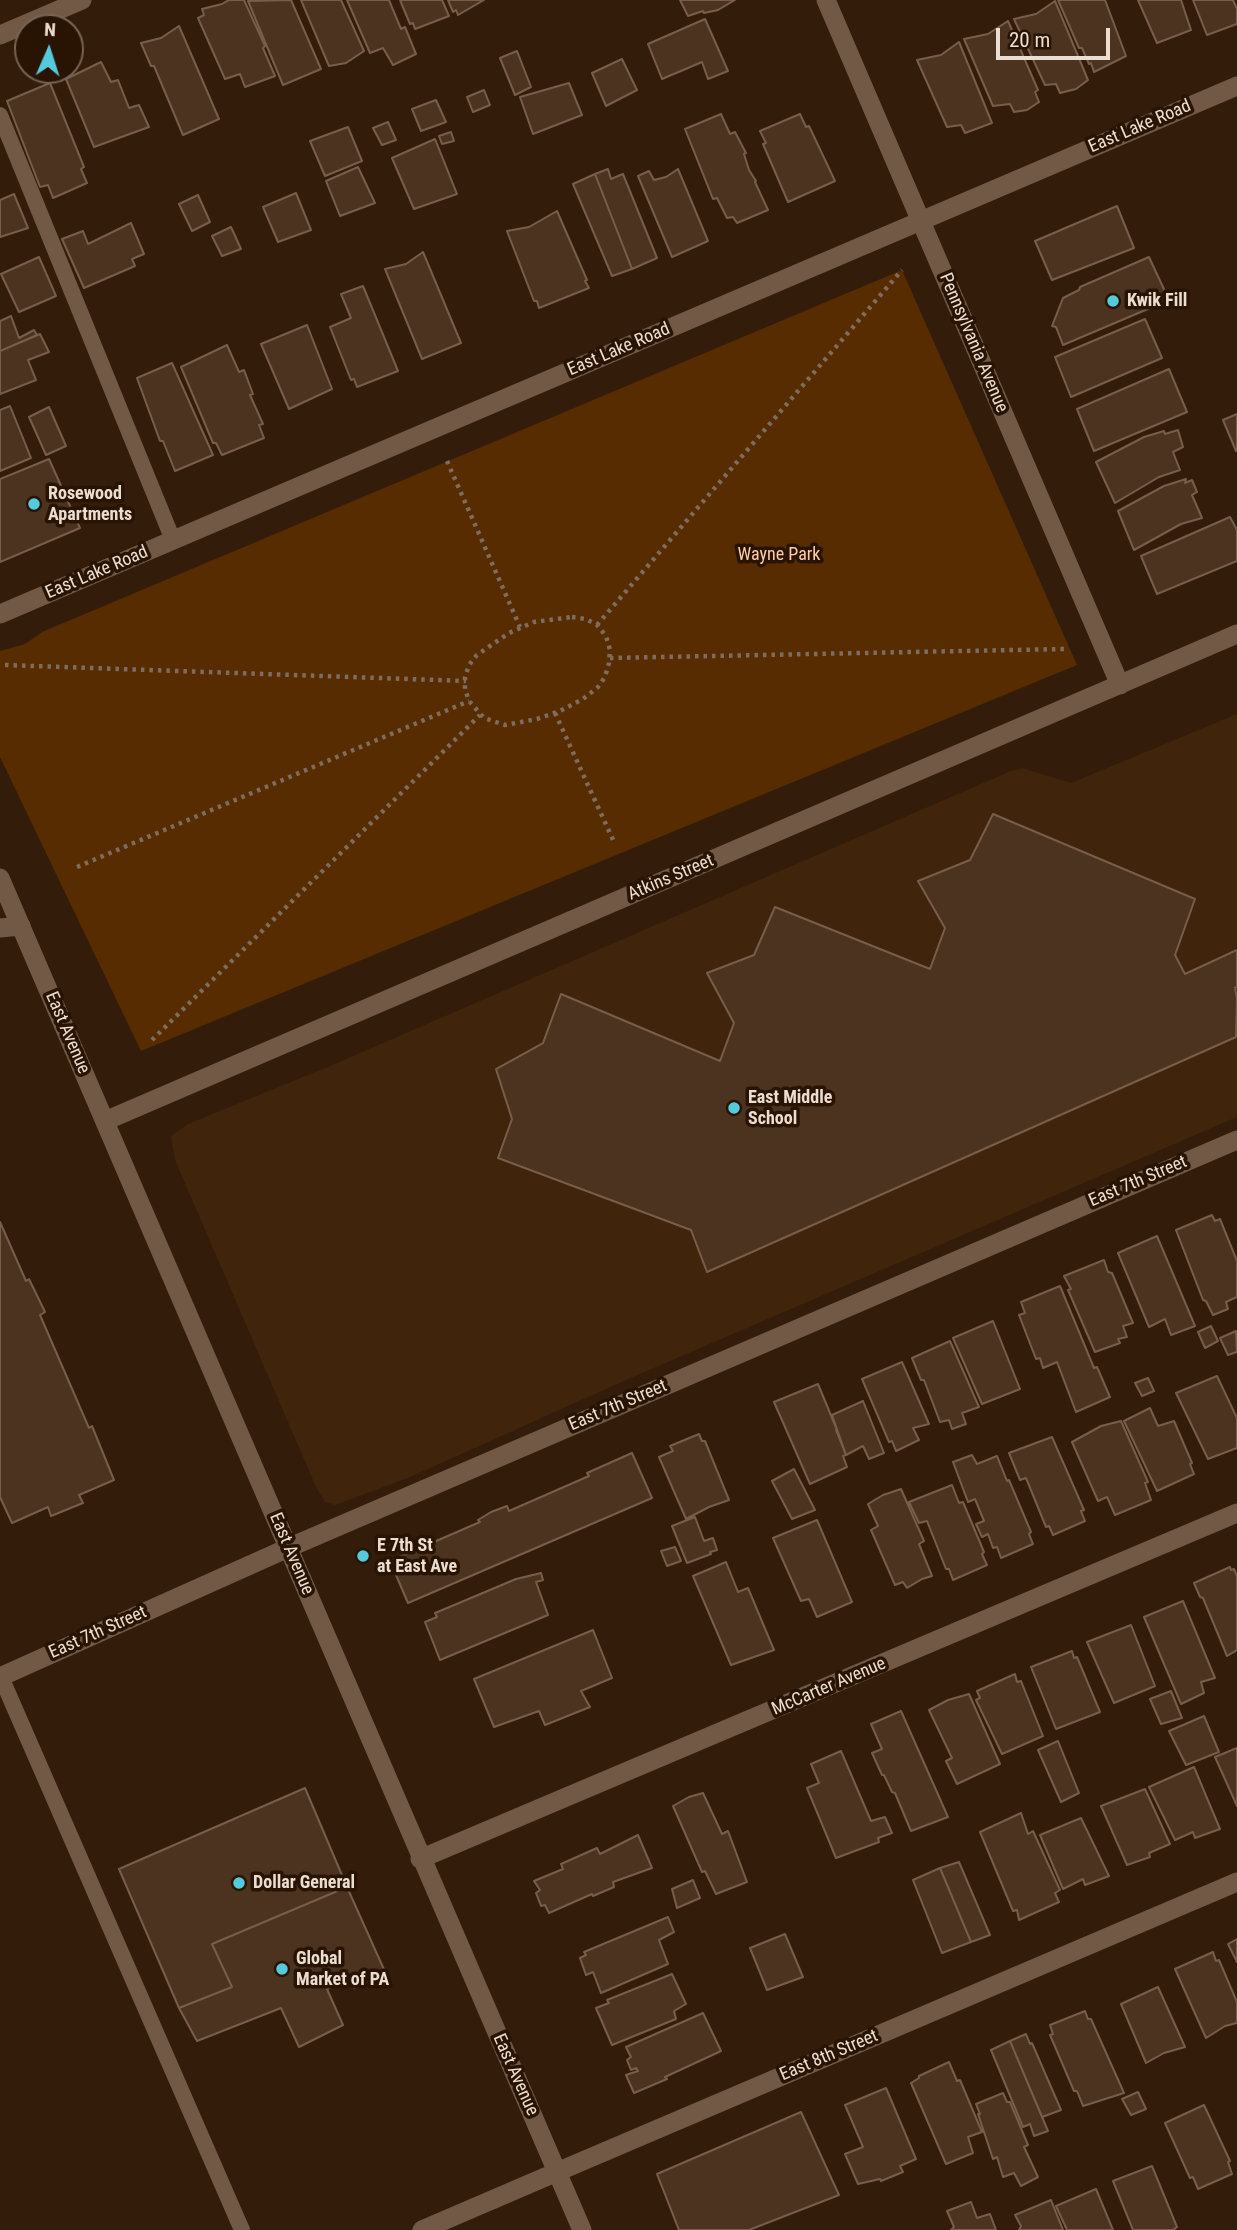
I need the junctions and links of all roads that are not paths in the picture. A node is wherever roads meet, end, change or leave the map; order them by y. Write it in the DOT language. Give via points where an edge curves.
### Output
graph roads {
  1 [pos="82,0"];
  2 [pos="826,0"];
  3 [pos="0,35"];
  4 [pos="1237,86"];
  5 [pos="0,116"];
  6 [pos="921,221"];
  7 [pos="173,540"];
  8 [pos="0,614"];
  9 [pos="1237,634"];
  10 [pos="1120,685"];
  11 [pos="0,878"];
  12 [pos="21,926"];
  13 [pos="0,928"];
  14 [pos="105,1121"];
  15 [pos="1237,1140"];
  16 [pos="1237,1513"];
  17 [pos="288,1548"];
  18 [pos="0,1677"];
  19 [pos="421,1859"];
  20 [pos="1237,1882"];
  21 [pos="557,2172"];
  22 [pos="242,2230"];
  23 [pos="422,2230"];
  24 [pos="582,2230"];
  1 -- 3 [label="street"];
  2 -- 6 [label="street, Pennsylvania Avenue"];
  4 -- 6 [label="street, East Lake Road"];
  5 -- 7 [label="lane"];
  6 -- 7 [label="street, East Lake Road"];
  6 -- 10 [label="street, Pennsylvania Avenue"];
  7 -- 8 [label="street, East Lake Road"];
  9 -- 10 [label="street, Atkins Street"];
  10 -- 14 [label="street, Atkins Street"];
  11 -- 12 [label="street, East Avenue"];
  12 -- 13 [label="street"];
  12 -- 14 [label="street, East Avenue"];
  14 -- 17 [label="street, East Avenue"];
  15 -- 17 [label="street, East 7th Street"];
  16 -- 19 [label="street, McCarter Avenue"];
  17 -- 18 [label="street, East 7th Street"];
  17 -- 19 [label="street, East Avenue"];
  18 -- 22 [label="lane"];
  19 -- 21 [label="street, East Avenue"];
  20 -- 21 [label="street, East 8th Street"];
  21 -- 23 [label="street, East 8th Street"];
  21 -- 24 [label="street, East Avenue"];
}
